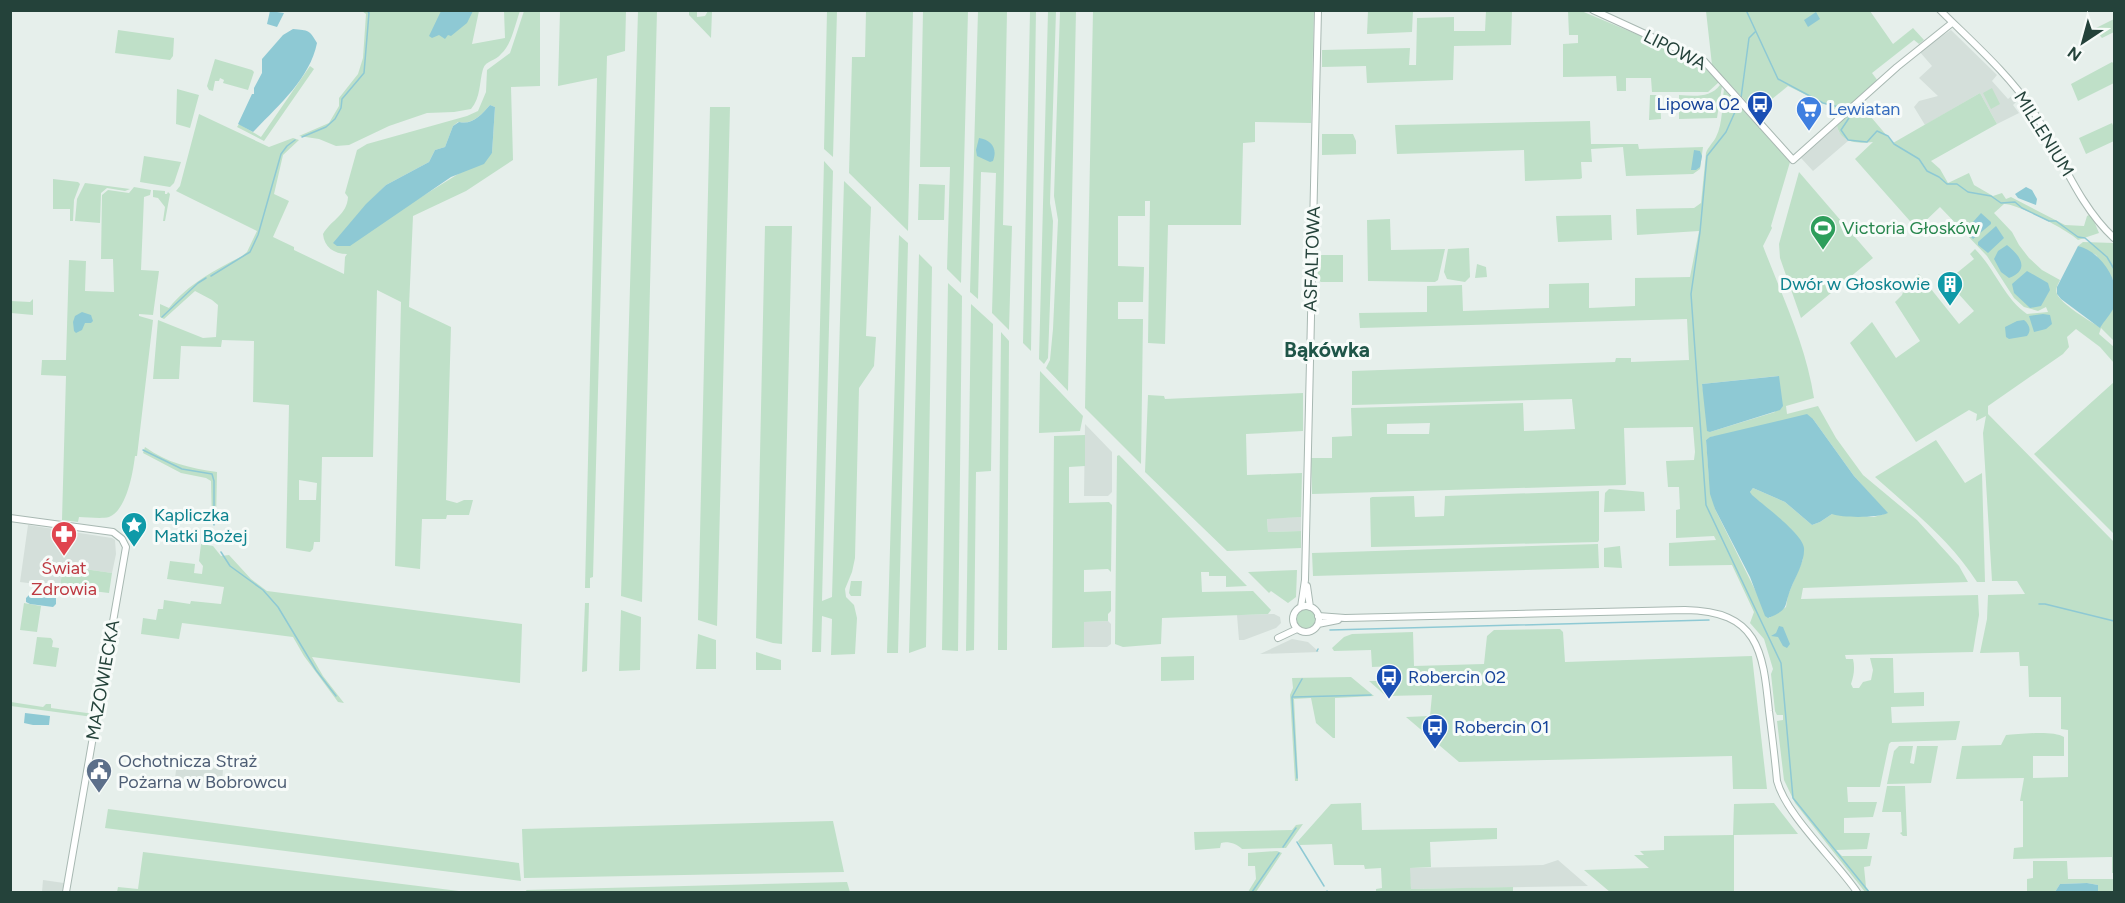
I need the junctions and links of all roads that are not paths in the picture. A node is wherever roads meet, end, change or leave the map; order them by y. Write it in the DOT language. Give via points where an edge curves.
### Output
graph roads {
  1 [pos="1318,10"];
  2 [pos="1593,10"];
  3 [pos="1940,10"];
  4 [pos="1952,23"];
  5 [pos="2115,238"];
  6 [pos="10,518"];
  7 [pos="1305,580"];
  8 [pos="1301,607"];
  9 [pos="1310,607"];
  10 [pos="1318,616"];
  11 [pos="1345,618"];
  12 [pos="1293,623"];
  13 [pos="1318,624"];
  14 [pos="1297,629"];
  15 [pos="66,892"];
  16 [pos="1857,892"];
  1 -- 7 [label="street, ASFALTOWA"];
  2 -- 4 [label="street, LIPOWA" via="1709,65 1793,160"];
  3 -- 4 [label="street, MILLENIUM"];
  4 -- 5 [label="street, MILLENIUM" via="2027,102 2089,207"];
  6 -- 15 [label="street, MAZOWIECKA" via="110,532 122,539 126,547"];
  7 -- 8 [label="street, ASFALTOWA"];
  7 -- 9 [label="street, ASFALTOWA"];
  8 -- 9 [label="street"];
  8 -- 12 [label="street" via="1295,612"];
  9 -- 10 [label="street"];
  10 -- 11 [label="street"];
  10 -- 13 [label="street"];
  11 -- 13 [label="street"];
  11 -- 16 [label="street" via="1685,610 1710,611 1729,618 1752,636 1763,660 1777,781 1782,794"];
  12 -- 14 [label="street"];
  12 -- 14 [label="street" via="1278,638"];
  13 -- 14 [label="street" via="1310,632"];
}
